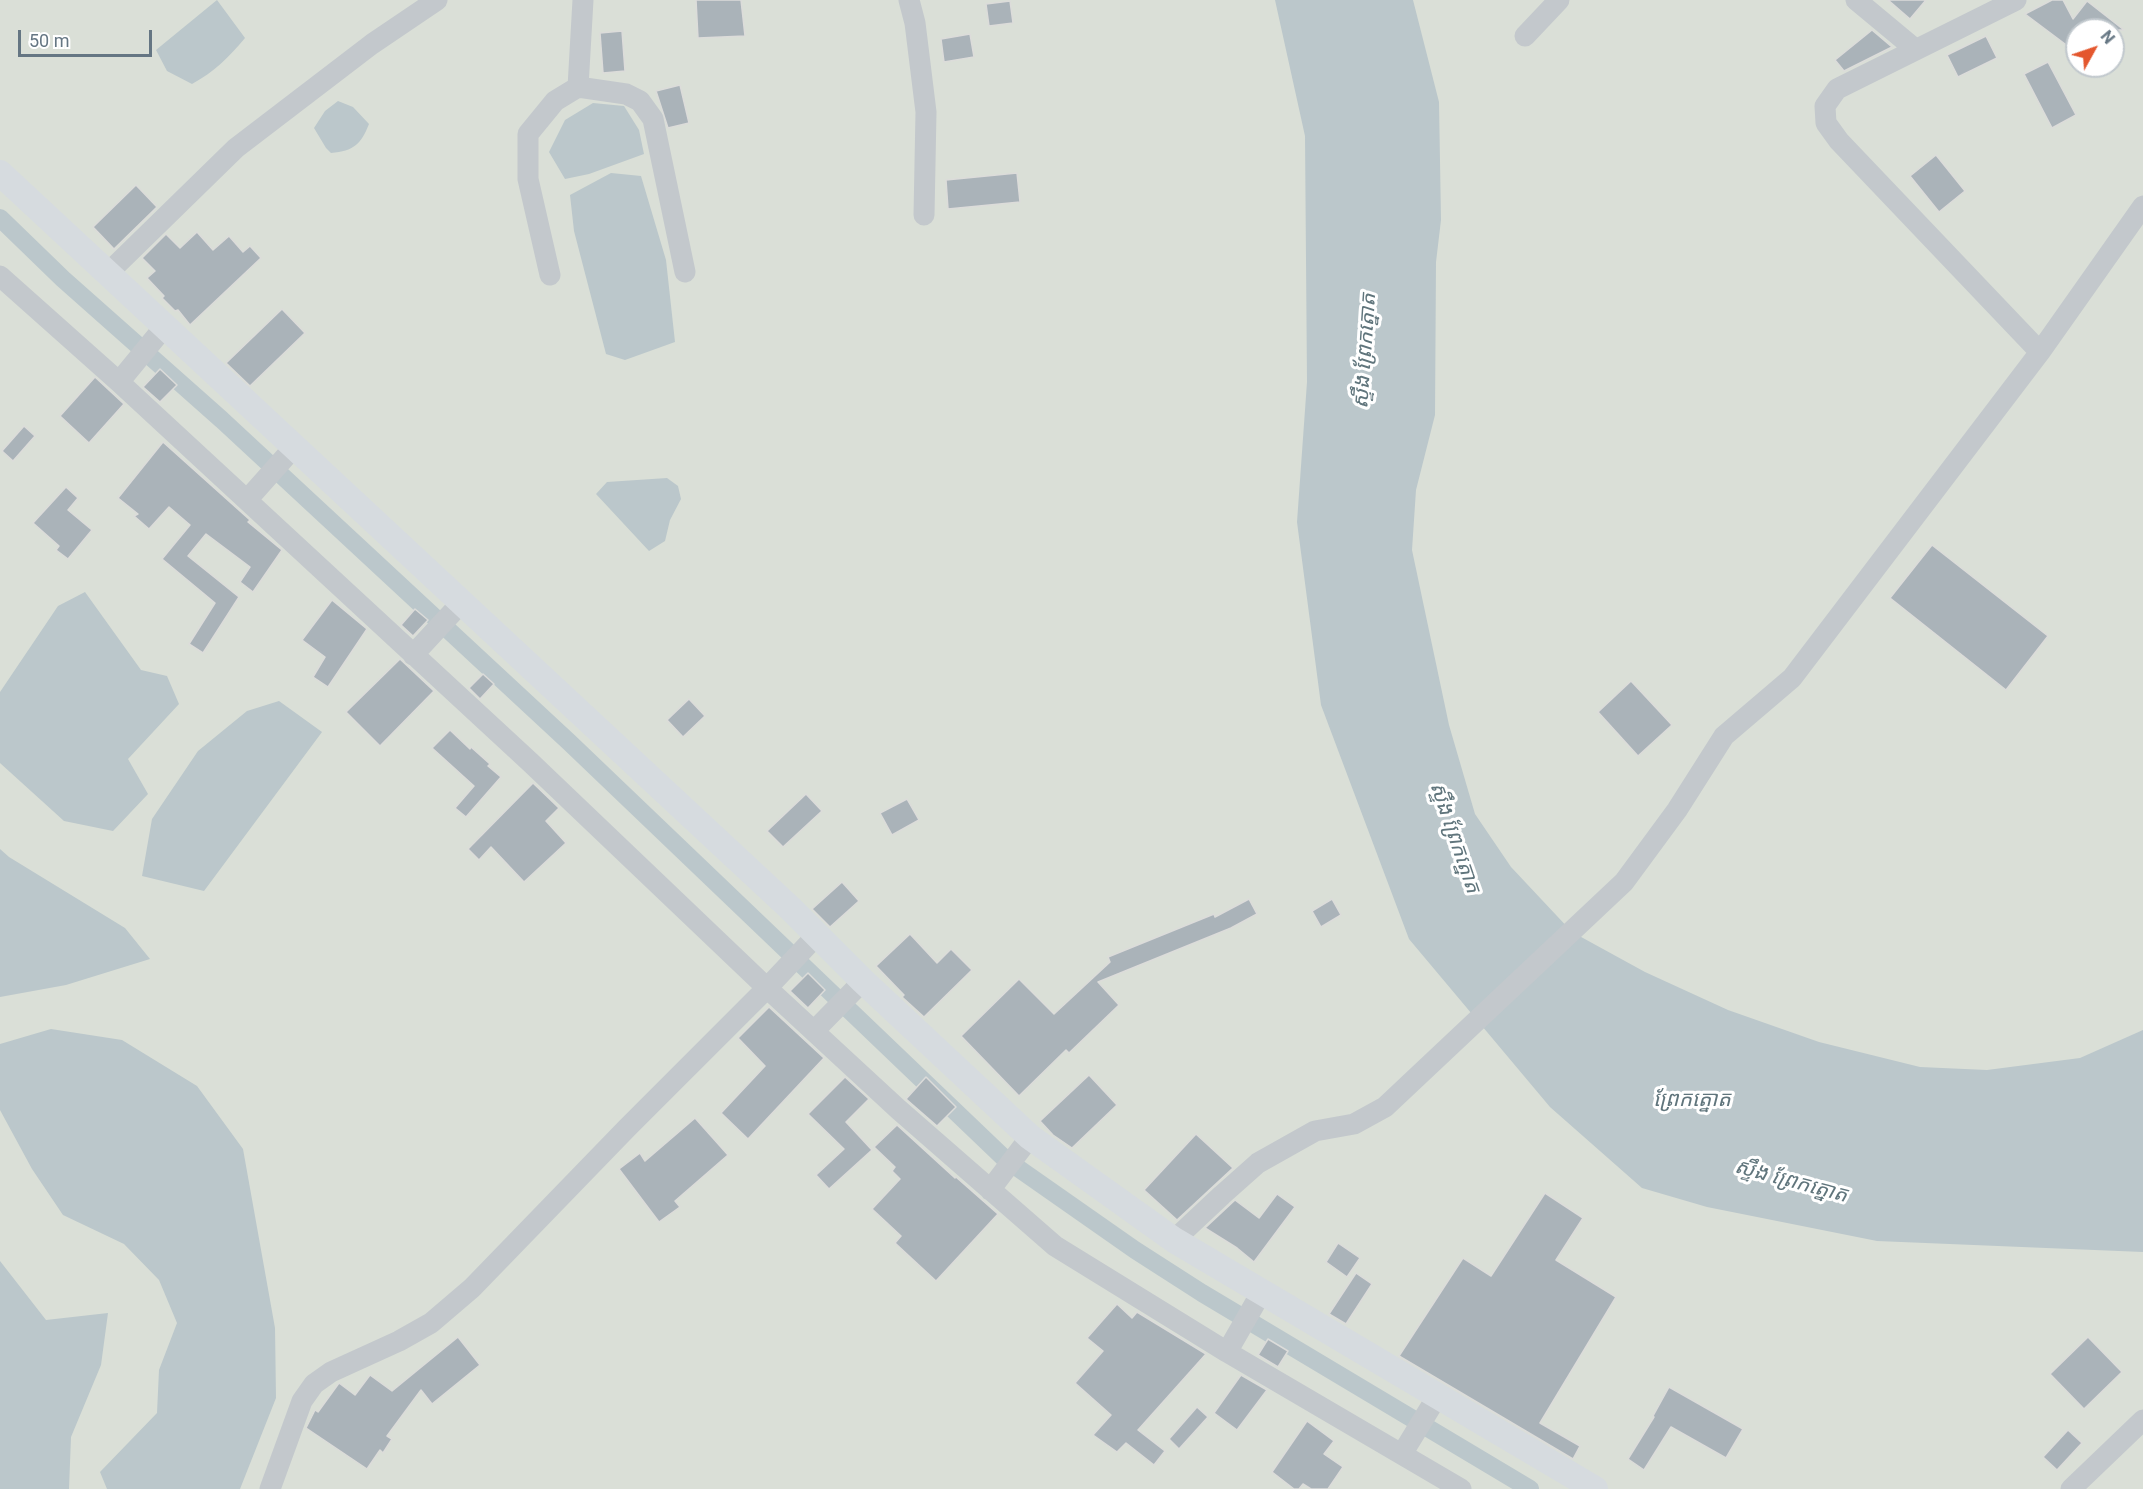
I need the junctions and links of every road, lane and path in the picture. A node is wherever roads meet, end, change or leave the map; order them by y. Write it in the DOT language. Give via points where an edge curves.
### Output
graph roads {
  1 [pos="437,0"];
  2 [pos="583,0"];
  3 [pos="909,0"];
  4 [pos="1559,0"];
  5 [pos="1856,0"];
  6 [pos="2016,0"];
  7 [pos="1525,36"];
  8 [pos="1915,49"];
  9 [pos="578,87"];
  10 [pos="0,172"];
  11 [pos="2143,206"];
  12 [pos="924,215"];
  13 [pos="685,272"];
  14 [pos="108,273"];
  15 [pos="550,274"];
  16 [pos="0,276"];
  17 [pos="165,326"];
  18 [pos="2040,352"];
  19 [pos="118,382"];
  20 [pos="295,446"];
  21 [pos="252,494"];
  22 [pos="462,602"];
  23 [pos="413,655"];
  24 [pos="817,934"];
  25 [pos="863,981"];
  26 [pos="772,982"];
  27 [pos="821,1024"];
  28 [pos="1023,1146"];
  29 [pos="995,1184"];
  30 [pos="1174,1240"];
  31 [pos="1257,1301"];
  32 [pos="1231,1345"];
  33 [pos="1438,1395"];
  34 [pos="2143,1420"];
  35 [pos="1402,1454"];
  36 [pos="270,1489"];
  37 [pos="1461,1489"];
  38 [pos="1595,1489"];
  39 [pos="2071,1489"];
  1 -- 14 [label="street" via="372,44 236,148"];
  2 -- 9 [label="street"];
  3 -- 12 [label="street" via="926,112"];
  4 -- 7 [label="street"];
  5 -- 8 [label="street"];
  6 -- 8 [label="street"];
  8 -- 18 [label="street" via="1838,89 1825,106 1826,123 1854,158"];
  9 -- 13 [label="street" via="626,94 640,100 653,119"];
  9 -- 15 [label="street" via="555,101 528,134 528,179"];
  10 -- 14 [label="main road"];
  11 -- 18 [label="street"];
  14 -- 17 [label="main road"];
  16 -- 19 [label="street"];
  17 -- 19 [label="street"];
  17 -- 20 [label="main road"];
  18 -- 30 [label="street" via="1792,678 1724,736 1677,810 1624,882 1385,1107 1354,1124 1315,1131 1258,1163"];
  19 -- 21 [label="street"];
  20 -- 21 [label="street"];
  20 -- 22 [label="main road"];
  21 -- 23 [label="street"];
  22 -- 23 [label="street"];
  22 -- 24 [label="main road"];
  23 -- 26 [label="street"];
  24 -- 25 [label="main road"];
  24 -- 26 [label="street"];
  25 -- 27 [label="street"];
  25 -- 28 [label="main road"];
  26 -- 27 [label="street"];
  26 -- 36 [label="street" via="472,1288 431,1323 314,1384 302,1401"];
  27 -- 29 [label="street" via="898,1109"];
  28 -- 29 [label="street"];
  28 -- 30 [label="main road"];
  29 -- 32 [label="street" via="1055,1246"];
  30 -- 31 [label="main road"];
  31 -- 32 [label="street"];
  31 -- 33 [label="main road"];
  32 -- 35 [label="street"];
  33 -- 35 [label="street"];
  33 -- 38 [label="main road"];
  34 -- 39 [label="street"];
  35 -- 37 [label="street"];
}
